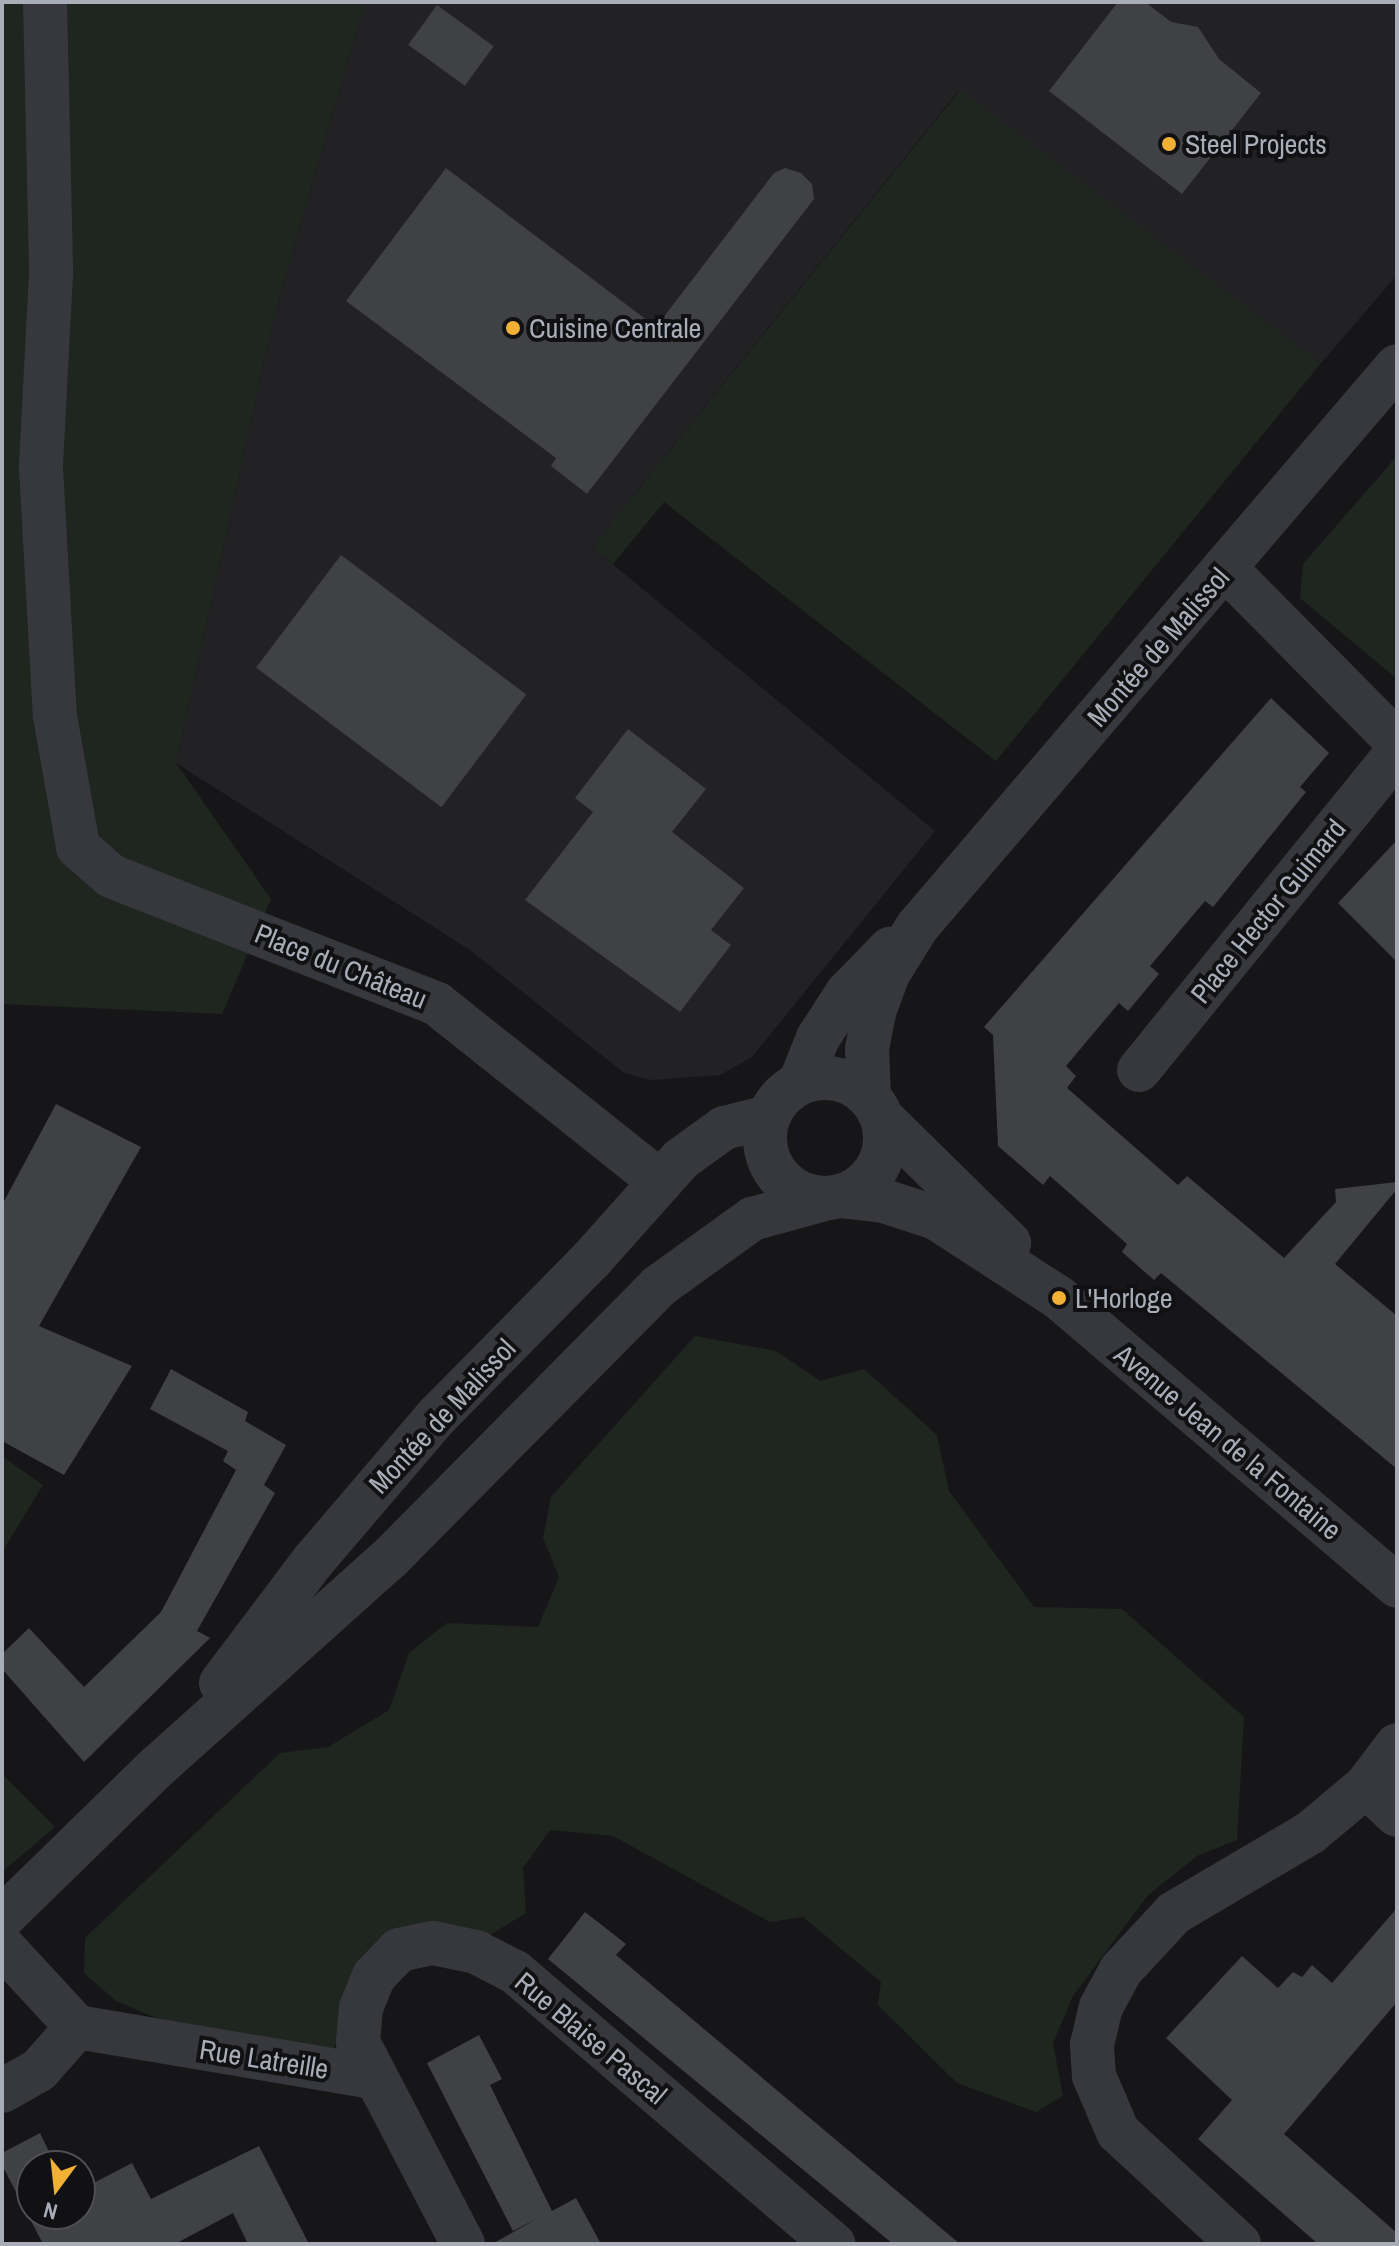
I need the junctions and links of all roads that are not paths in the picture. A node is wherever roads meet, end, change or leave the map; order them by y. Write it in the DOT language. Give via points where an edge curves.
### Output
graph roads {
  1 [pos="45,2"];
  2 [pos="1397,366"];
  3 [pos="1226,569"];
  4 [pos="1397,742"];
  5 [pos="1397,752"];
  6 [pos="917,927"];
  7 [pos="1139,1070"];
  8 [pos="800,1083"];
  9 [pos="876,1108"];
  10 [pos="768,1117"];
  11 [pos="661,1182"];
  12 [pos="834,1197"];
  13 [pos="1059,1298"];
  14 [pos="1397,1586"];
  15 [pos="1397,1745"];
  16 [pos="158,1766"];
  17 [pos="1366,1786"];
  18 [pos="1397,1815"];
  19 [pos="2,1918"];
  20 [pos="2,1946"];
  21 [pos="77,2027"];
  22 [pos="374,2077"];
  23 [pos="2,2091"];
  24 [pos="463,2244"];
  25 [pos="834,2244"];
  26 [pos="1239,2244"];
  1 -- 11 [label="street, Place du Château" via="51,274 41,468 55,716 78,847 98,869 437,1004"];
  2 -- 3 [label="street, Montée de Malissol"];
  3 -- 4 [label="street"];
  3 -- 6 [label="street, Montée de Malissol"];
  5 -- 7 [label="street, Place Hector Guimard"];
  6 -- 8 [label="street, Montée de Malissol" via="847,993 818,1038"];
  6 -- 9 [label="street, Montée de Malissol" via="888,974 874,1012 867,1049"];
  8 -- 9 [label="street" via="836,1078"];
  8 -- 10 [label="street, Montée de Malissol" via="777,1101"];
  9 -- 12 [label="street, Montée de Malissol" via="886,1140 877,1169 859,1188"];
  9 -- 13 [label="street, Avenue Jean de la Fontaine"];
  10 -- 11 [label="street, Montée de Malissol" via="724,1128 693,1149"];
  10 -- 12 [label="street" via="765,1147 774,1171 796,1191"];
  11 -- 16 [label="street, Montée de Malissol" via="362,1502"];
  12 -- 13 [label="street, Avenue Jean de la Fontaine" via="884,1201 936,1218"];
  12 -- 16 [label="street, Montée de Malissol" via="752,1219 659,1286 389,1559"];
  13 -- 14 [label="street, Avenue Jean de la Fontaine"];
  15 -- 17 [label="street"];
  16 -- 19 [label="street, Montée de Malissol"];
  17 -- 18 [label="street"];
  17 -- 26 [label="street" via="1310,1833 1174,1913 1121,1970 1101,2007 1092,2045 1094,2076 1118,2132"];
  20 -- 21 [label="street"];
  21 -- 22 [label="street, Rue Latreille"];
  21 -- 23 [label="street" via="39,2070"];
  22 -- 24 [label="street"];
  22 -- 25 [label="street, Rue Blaise Pascal" via="358,2042 361,2008 374,1976 399,1950 433,1943 476,1952 515,1972"];
}
